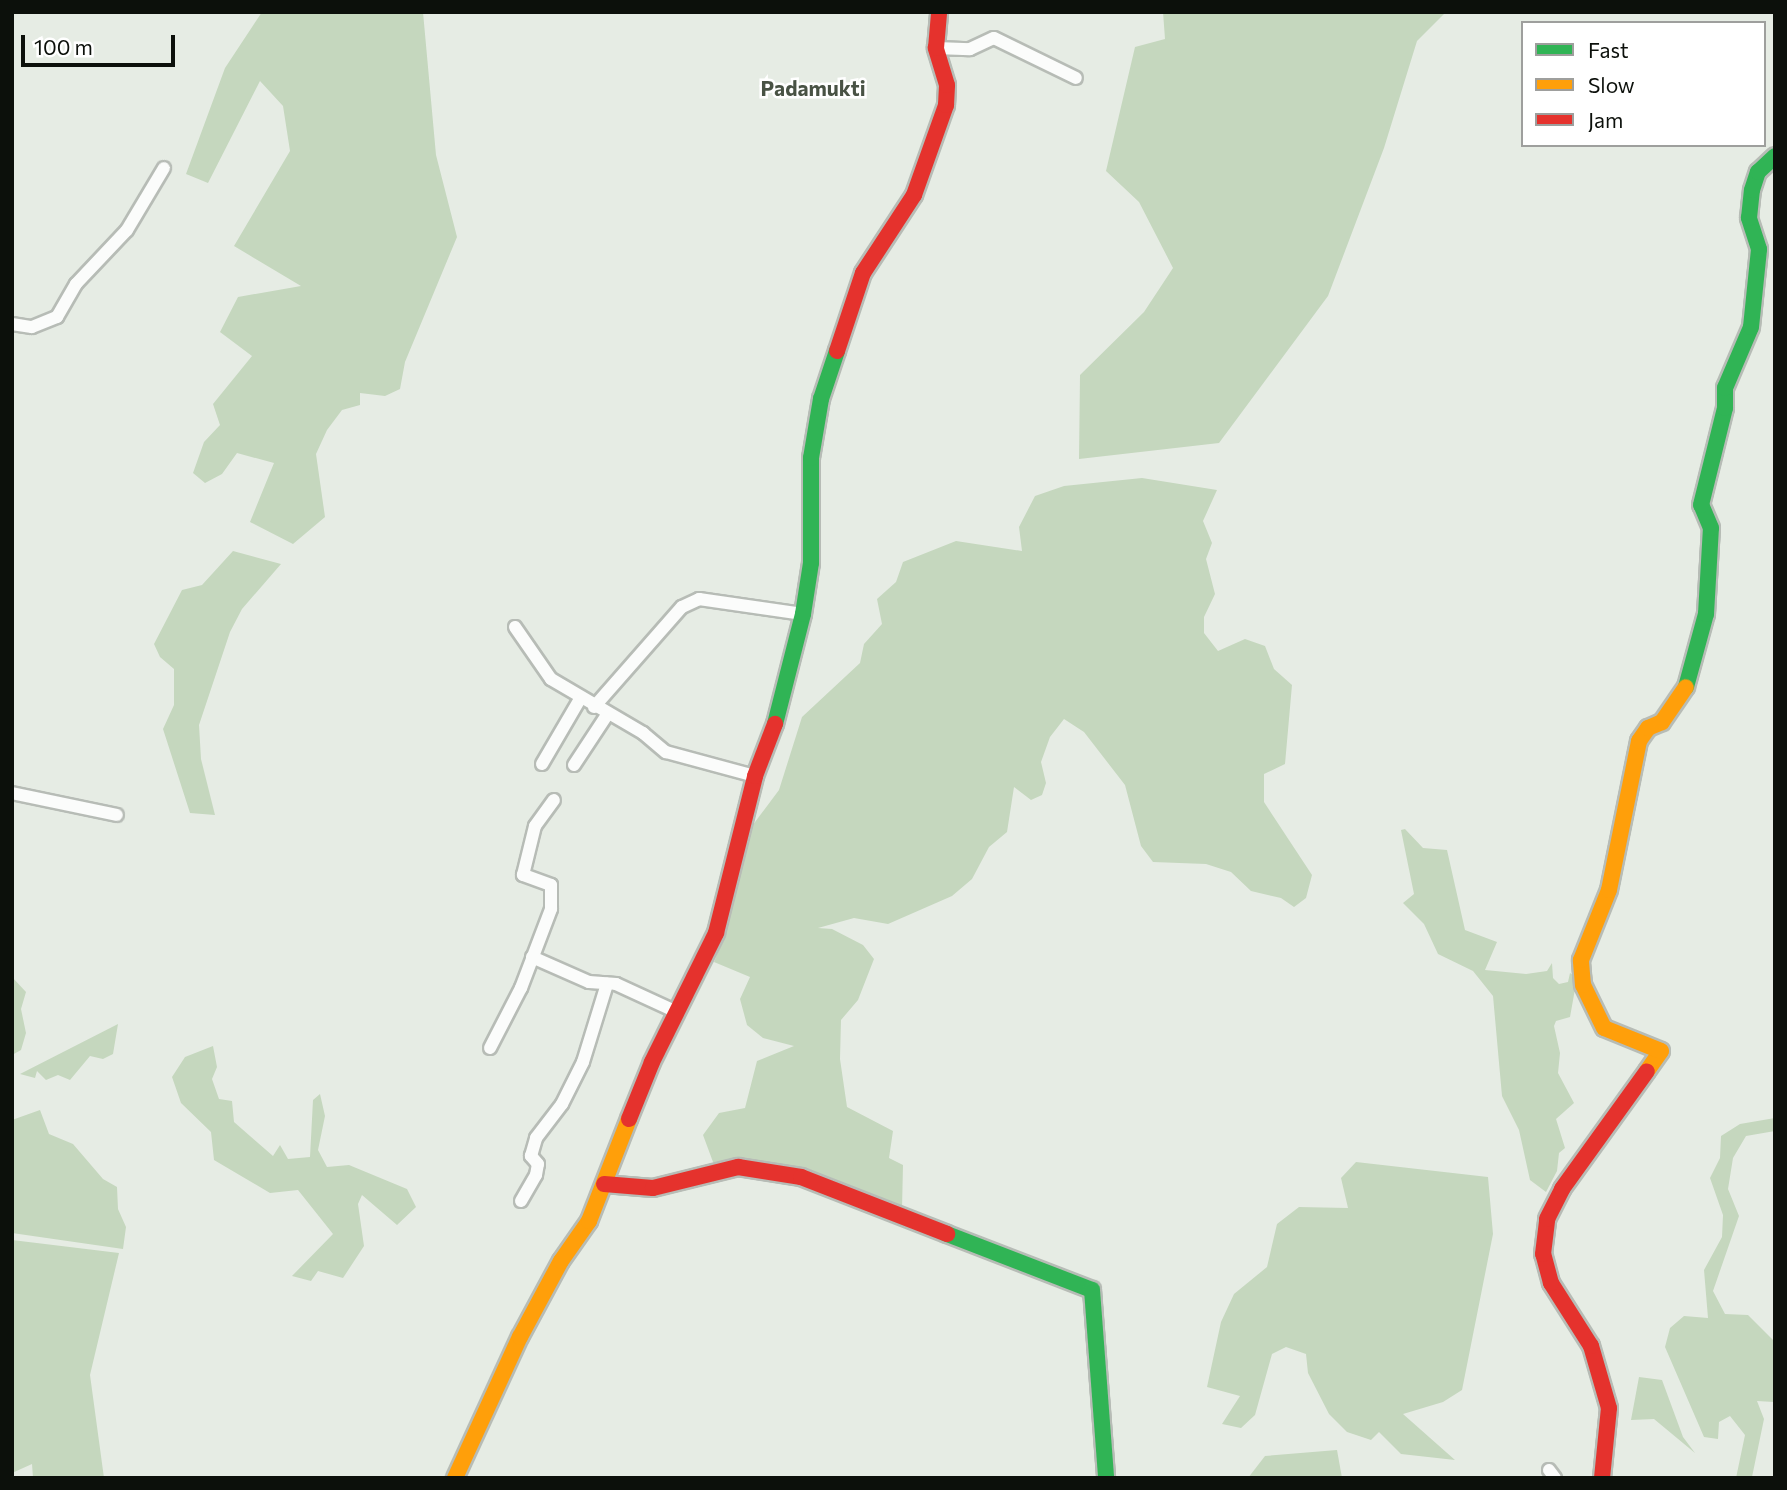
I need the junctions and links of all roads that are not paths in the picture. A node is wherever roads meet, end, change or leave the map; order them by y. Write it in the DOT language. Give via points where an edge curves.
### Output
graph roads {
  1 [pos="939,12"];
  2 [pos="936,48"];
  3 [pos="1076,78"];
  4 [pos="1775,156"];
  5 [pos="164,168"];
  6 [pos="12,324"];
  7 [pos="803,614"];
  8 [pos="515,627"];
  9 [pos="580,699"];
  10 [pos="594,707"];
  11 [pos="607,715"];
  12 [pos="542,764"];
  13 [pos="573,765"];
  14 [pos="755,776"];
  15 [pos="12,793"];
  16 [pos="554,800"];
  17 [pos="117,815"];
  18 [pos="532,957"];
  19 [pos="607,984"];
  20 [pos="677,1013"];
  21 [pos="490,1048"];
  22 [pos="604,1184"];
  23 [pos="521,1201"];
  24 [pos="455,1478"];
  25 [pos="1106,1478"];
  26 [pos="1602,1478"];
  1 -- 2 [label="street"];
  2 -- 3 [label="street" via="967,49 994,38"];
  2 -- 7 [label="street" via="947,85 946,105 914,195 863,272 821,399 811,458 811,563"];
  4 -- 26 [label="street" via="1758,172 1752,190 1749,218 1759,249 1751,327 1725,388 1725,408 1701,505 1711,528 1706,614 1685,691 1662,722 1648,728 1639,741 1609,890 1581,960 1583,985 1604,1028 1661,1051 1562,1189 1548,1219 1544,1242 1551,1283 1584,1332 1604,1386 1610,1426"];
  5 -- 6 [label="street" via="127,230 76,284 57,317 32,327"];
  7 -- 10 [label="street" via="699,599 682,607"];
  7 -- 14 [label="street" via="776,721"];
  8 -- 9 [label="street" via="548,677"];
  9 -- 10 [label="street"];
  9 -- 12 [label="street"];
  10 -- 11 [label="street"];
  11 -- 13 [label="street"];
  11 -- 14 [label="street" via="643,733 666,752"];
  14 -- 20 [label="street" via="716,933"];
  15 -- 17 [label="street"];
  16 -- 18 [label="street" via="535,827 523,875 552,888 551,909"];
  18 -- 19 [label="street" via="589,982"];
  18 -- 21 [label="street"];
  19 -- 20 [label="street"];
  19 -- 23 [label="street" via="583,1062 562,1104 536,1138 531,1156 538,1164 536,1175"];
  20 -- 22 [label="street"];
  22 -- 24 [label="street" via="589,1221 561,1261 520,1337"];
  22 -- 25 [label="street" via="653,1188 738,1167 800,1177 1092,1290"];
}
